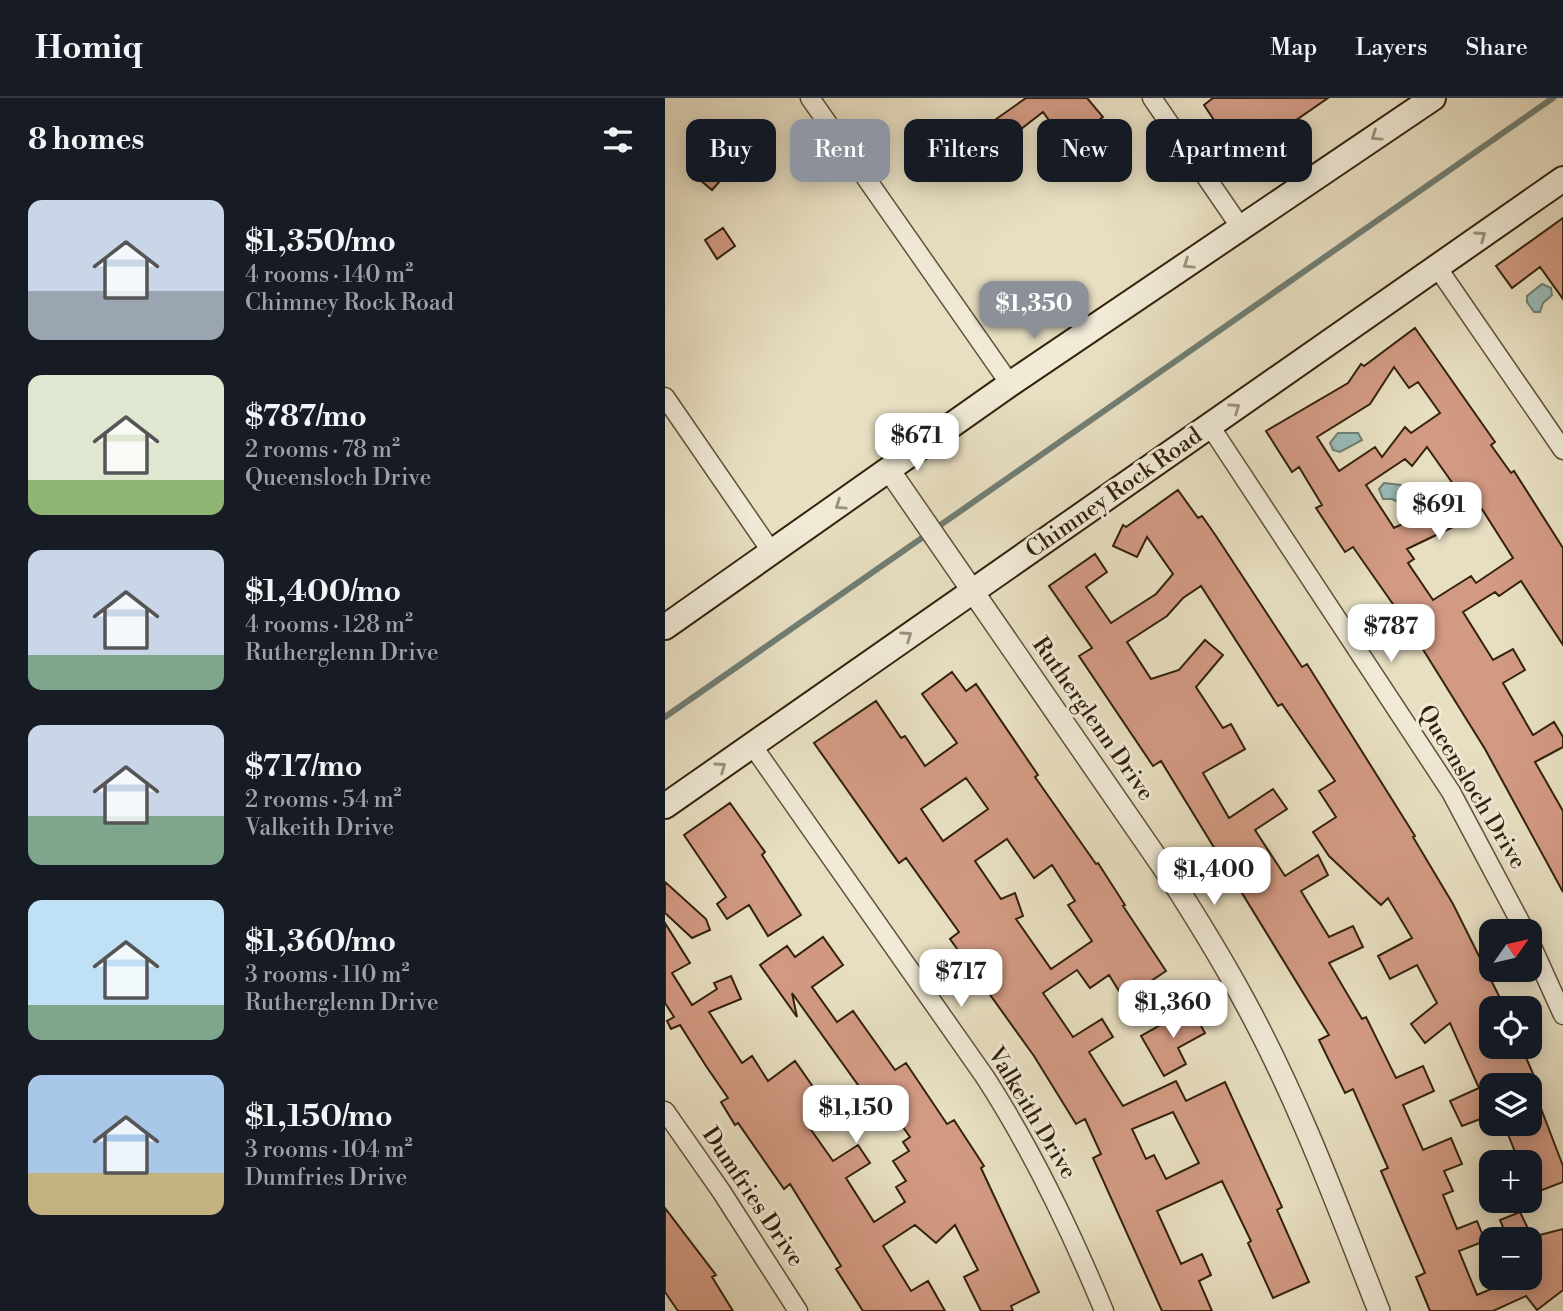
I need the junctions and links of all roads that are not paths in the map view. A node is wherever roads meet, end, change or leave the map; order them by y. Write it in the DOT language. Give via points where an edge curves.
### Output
graph roads {
  1 [pos="810,98"];
  2 [pos="1152,98"];
  3 [pos="1433,98"];
  4 [pos="1563,179"];
  5 [pos="1241,228"];
  6 [pos="1437,267"];
  7 [pos="1010,384"];
  8 [pos="665,397"];
  9 [pos="1210,426"];
  10 [pos="1563,450"];
  11 [pos="889,470"];
  12 [pos="771,551"];
  13 [pos="972,592"];
  14 [pos="665,626"];
  15 [pos="752,745"];
  16 [pos="665,806"];
  17 [pos="1519,919"];
  18 [pos="1542,969"];
  19 [pos="1563,1015"];
  20 [pos="665,1111"];
  21 [pos="798,1311"];
  22 [pos="1104,1311"];
  23 [pos="1379,1311"];
  1 -- 7 [label="street"];
  2 -- 5 [label="street"];
  3 -- 5 [label="main road, one-way"];
  6 -- 4 [label="main road, Chimney Rock Road, one-way"];
  5 -- 7 [label="main road, one-way"];
  9 -- 6 [label="main road, Chimney Rock Road, one-way"];
  6 -- 10 [label="street"];
  7 -- 11 [label="main road"];
  8 -- 12 [label="street"];
  9 -- 13 [label="main road, Chimney Rock Road"];
  9 -- 17 [label="street, Queensloch Drive" via="1451,792"];
  11 -- 12 [label="main road, one-way"];
  11 -- 13 [label="street, Rutherglenn Drive"];
  12 -- 14 [label="main road"];
  15 -- 13 [label="main road, Chimney Rock Road, one-way"];
  13 -- 23 [label="street, Rutherglenn Drive" via="1215,947 1286,1084"];
  16 -- 15 [label="main road, Chimney Rock Road, one-way"];
  15 -- 22 [label="street, Valkeith Drive" via="1018,1128"];
  18 -- 19 [label="street"];
  20 -- 21 [label="street, Dumfries Drive"];
}
